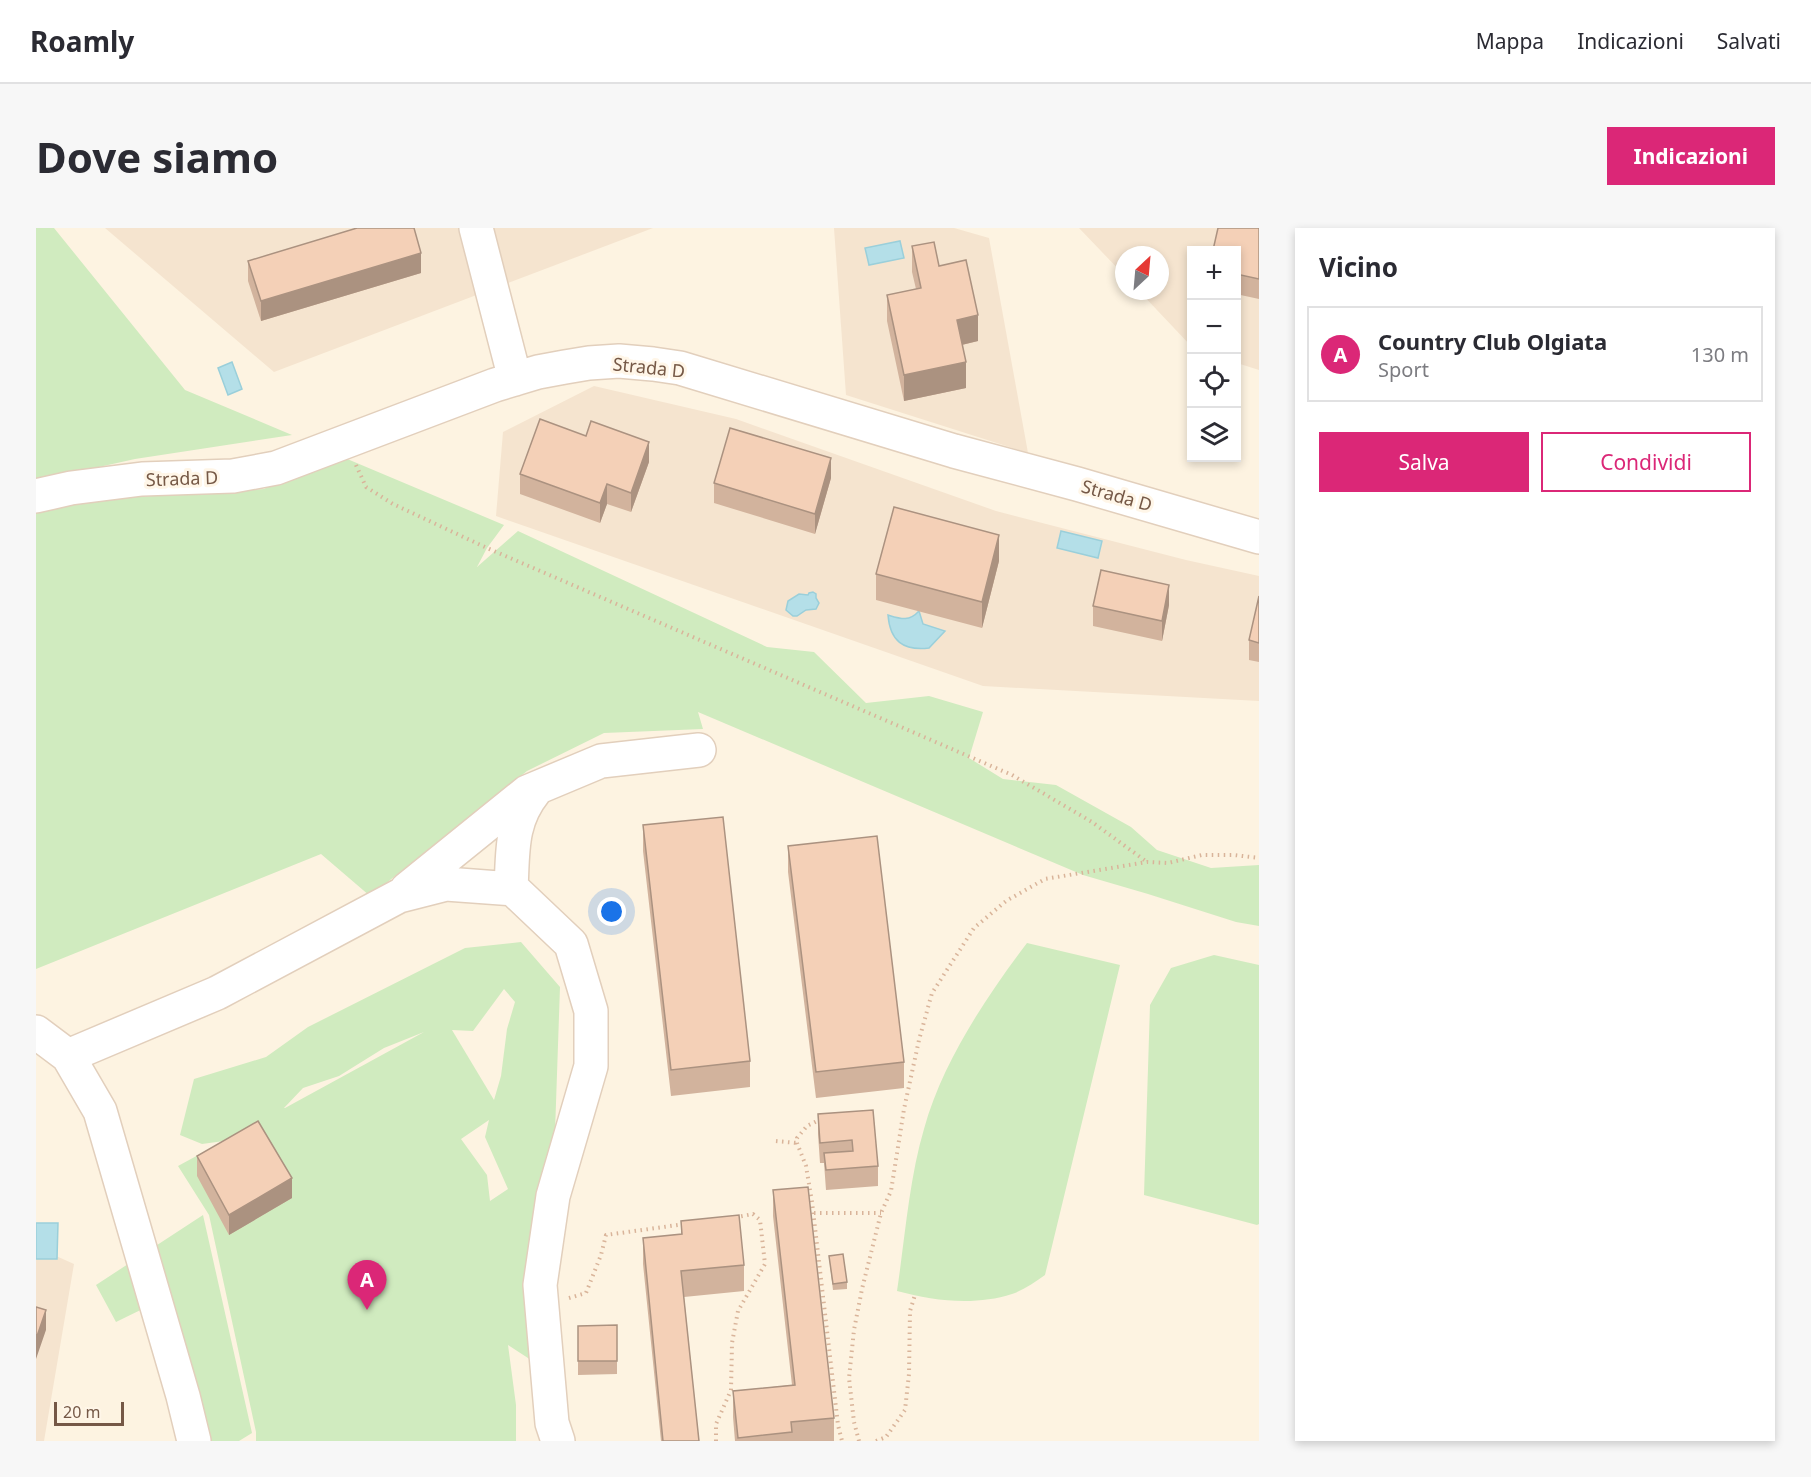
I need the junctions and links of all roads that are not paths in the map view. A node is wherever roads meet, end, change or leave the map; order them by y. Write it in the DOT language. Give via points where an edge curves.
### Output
graph roads {
  1 [pos="476,228"];
  2 [pos="516,379"];
  3 [pos="36,496"];
  4 [pos="1259,537"];
  5 [pos="699,750"];
  6 [pos="504,822"];
  7 [pos="511,889"];
  8 [pos="399,896"];
  9 [pos="36,1032"];
  10 [pos="68,1056"];
  11 [pos="194,1441"];
  12 [pos="558,1441"];
  1 -- 2 [label="street"];
  2 -- 3 [label="street, Strada D" via="276,468 213,477 142,479"];
  2 -- 4 [label="street, Strada D" via="589,363 620,361 680,368"];
  5 -- 6 [label="street" via="601,761 527,792"];
  6 -- 7 [label="street"];
  6 -- 8 [label="street"];
  7 -- 8 [label="street" via="446,884"];
  7 -- 12 [label="street" via="571,944 591,1011 591,1066 553,1196 540,1285 552,1423"];
  8 -- 10 [label="street" via="217,993"];
  9 -- 10 [label="street"];
  10 -- 11 [label="street" via="100,1111"];
}
